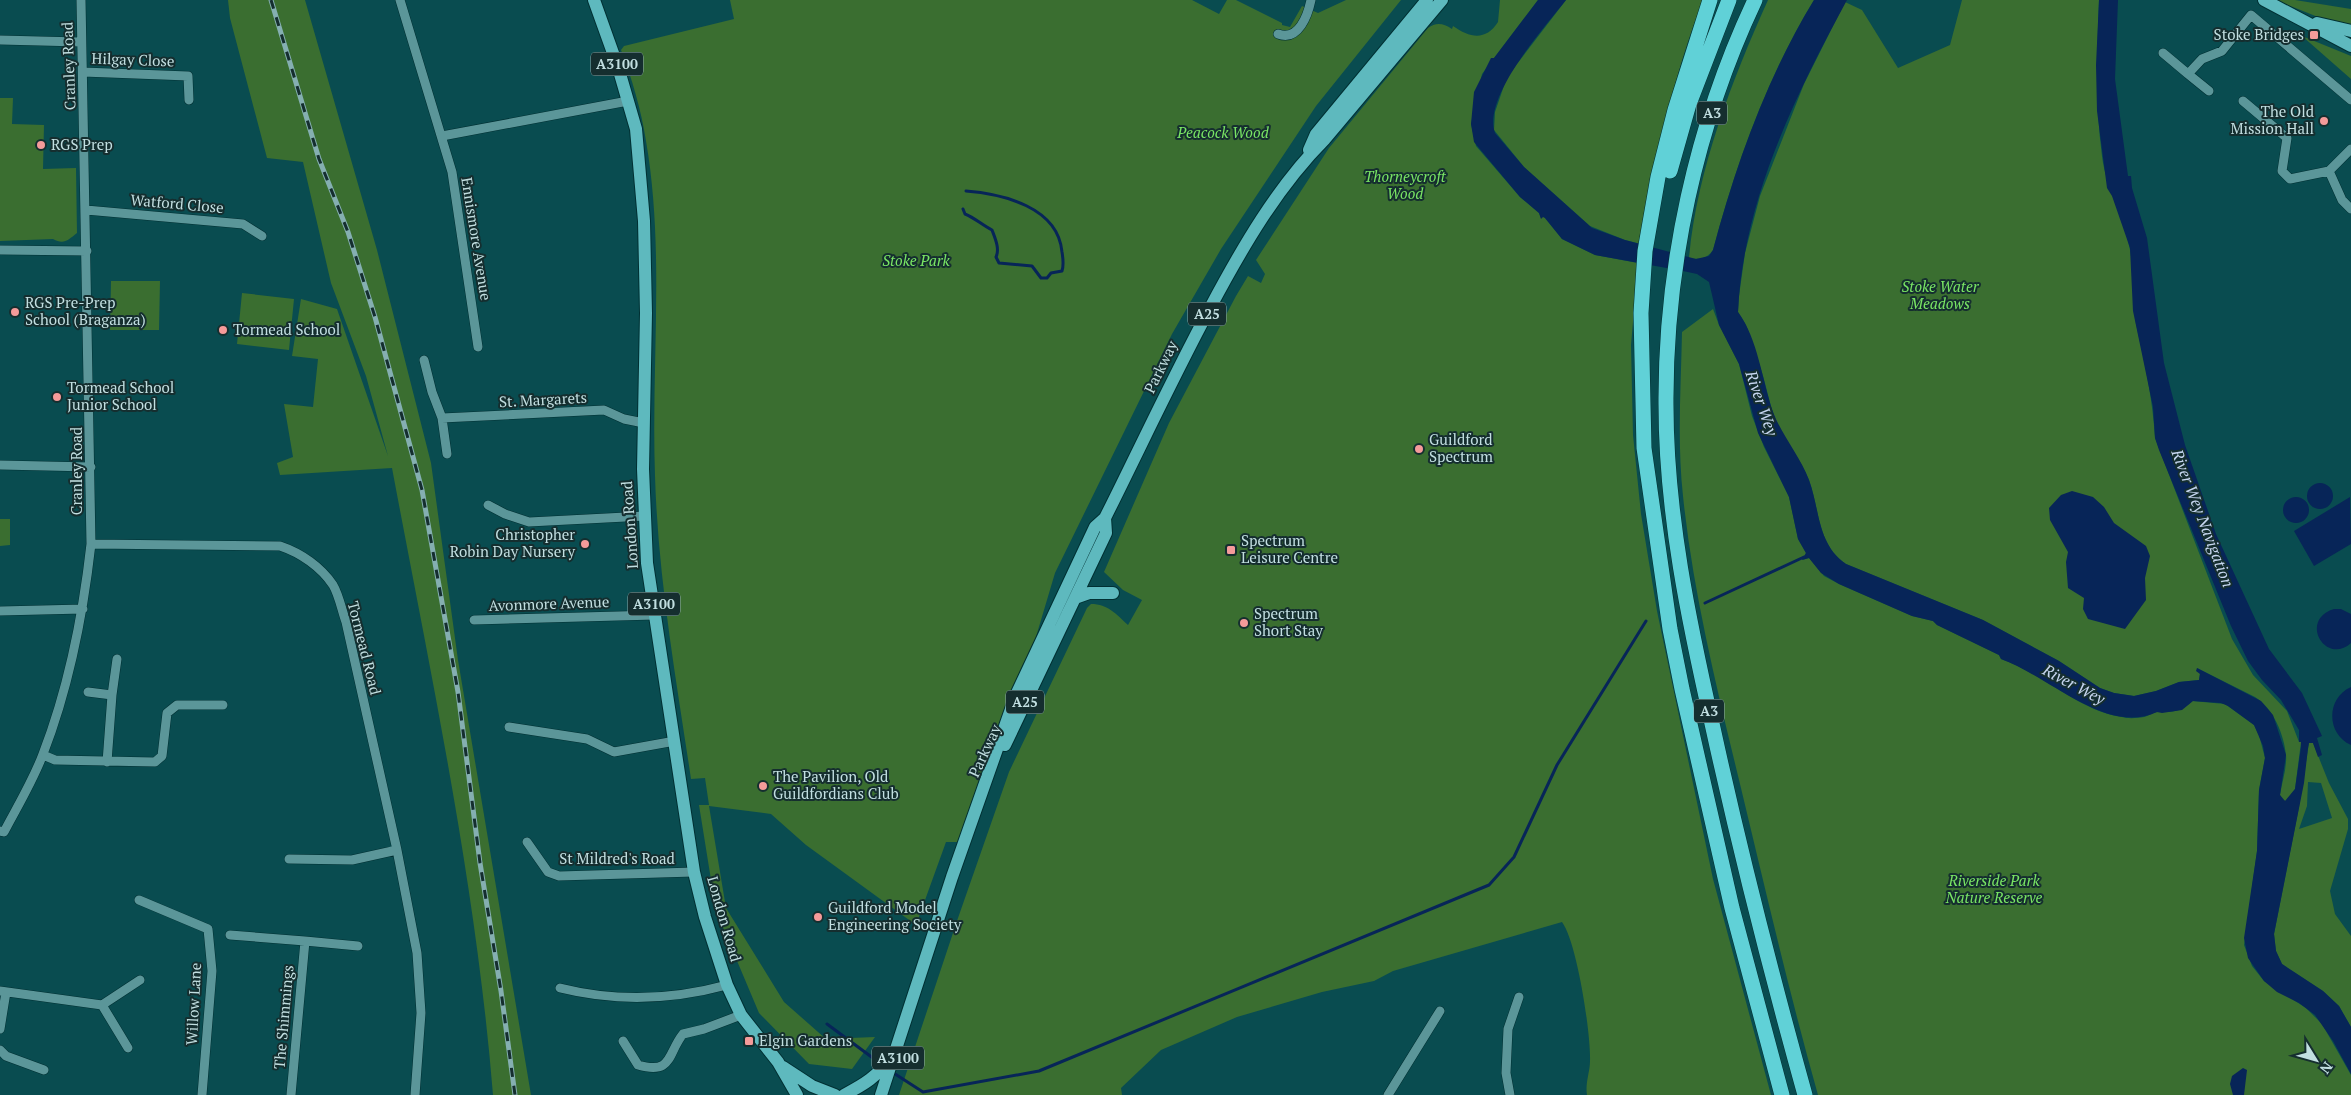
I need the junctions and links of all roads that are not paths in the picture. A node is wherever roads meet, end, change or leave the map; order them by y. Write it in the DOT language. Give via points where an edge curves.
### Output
graph roads {
  1 [pos="81,0"];
  2 [pos="400,0"];
  3 [pos="594,0"];
  4 [pos="1311,0"];
  5 [pos="1427,0"];
  6 [pos="1442,0"];
  7 [pos="1710,0"];
  8 [pos="1729,0"];
  9 [pos="1755,0"];
  10 [pos="2264,0"];
  11 [pos="2305,20"];
  12 [pos="2351,31"];
  13 [pos="1278,34"];
  14 [pos="0,40"];
  15 [pos="80,42"];
  16 [pos="2351,46"];
  17 [pos="2164,53"];
  18 [pos="83,72"];
  19 [pos="2188,74"];
  20 [pos="2208,92"];
  21 [pos="189,100"];
  22 [pos="2351,100"];
  23 [pos="628,101"];
  24 [pos="2243,101"];
  25 [pos="442,136"];
  26 [pos="2351,149"];
  27 [pos="1304,159"];
  28 [pos="2329,171"];
  29 [pos="2351,209"];
  30 [pos="86,210"];
  31 [pos="1654,226"];
  32 [pos="262,236"];
  33 [pos="0,250"];
  34 [pos="87,251"];
  35 [pos="478,347"];
  36 [pos="424,360"];
  37 [pos="442,418"];
  38 [pos="644,423"];
  39 [pos="447,454"];
  40 [pos="0,465"];
  41 [pos="91,467"];
  42 [pos="488,505"];
  43 [pos="645,516"];
  44 [pos="1105,518"];
  45 [pos="91,544"];
  46 [pos="1113,594"];
  47 [pos="1075,598"];
  48 [pos="83,608"];
  49 [pos="0,611"];
  50 [pos="656,615"];
  51 [pos="474,620"];
  52 [pos="117,659"];
  53 [pos="88,692"];
  54 [pos="112,695"];
  55 [pos="223,705"];
  56 [pos="509,727"];
  57 [pos="674,741"];
  58 [pos="43,755"];
  59 [pos="107,762"];
  60 [pos="977,806"];
  61 [pos="0,831"];
  62 [pos="527,842"];
  63 [pos="397,850"];
  64 [pos="289,858"];
  65 [pos="694,872"];
  66 [pos="139,900"];
  67 [pos="230,934"];
  68 [pos="305,941"];
  69 [pos="358,946"];
  70 [pos="140,980"];
  71 [pos="727,985"];
  72 [pos="560,988"];
  73 [pos="3,991"];
  74 [pos="1520,997"];
  75 [pos="102,1005"];
  76 [pos="1440,1011"];
  77 [pos="741,1015"];
  78 [pos="905,1020"];
  79 [pos="0,1029"];
  80 [pos="623,1041"];
  81 [pos="128,1048"];
  82 [pos="0,1050"];
  83 [pos="778,1062"];
  84 [pos="44,1070"];
  85 [pos="202,1095"];
  86 [pos="291,1095"];
  87 [pos="415,1095"];
  88 [pos="797,1095"];
  89 [pos="835,1095"];
  90 [pos="844,1095"];
  91 [pos="881,1095"];
  92 [pos="890,1095"];
  93 [pos="1388,1095"];
  94 [pos="1510,1095"];
  95 [pos="1782,1095"];
  96 [pos="1805,1095"];
  1 -- 15 [label="street, Cranley Road"];
  2 -- 25 [label="street, Ennismore Avenue"];
  3 -- 23 [label="main road, London Road / A3100"];
  4 -- 13 [label="street" via="1304,23 1295,32"];
  5 -- 27 [label="main road, Parkway / A25" via="1316,134"];
  6 -- 27 [label="main road, Parkway / A25" via="1325,139"];
  7 -- 31 [label="highway" via="1675,110 1658,177"];
  8 -- 31 [label="highway, A3" via="1689,104"];
  9 -- 96 [label="highway, A3" via="1705,134 1682,230 1666,375 1667,446 1682,573 1701,678 1742,855"];
  10 -- 11 [label="main road"];
  11 -- 12 [label="main road"];
  11 -- 16 [label="main road"];
  14 -- 15 [label="street"];
  15 -- 18 [label="street, Cranley Road"];
  17 -- 19 [label="street"];
  18 -- 21 [label="street, Hilgay Close" via="188,76"];
  18 -- 30 [label="street, Cranley Road"];
  19 -- 20 [label="street"];
  19 -- 22 [label="street" via="2202,59 2222,50 2251,15"];
  23 -- 25 [label="street"];
  23 -- 38 [label="main road, London Road / A3100" via="636,128 644,221"];
  24 -- 28 [label="street" via="2287,138 2282,170 2290,179"];
  25 -- 35 [label="street, Ennismore Avenue" via="452,172"];
  26 -- 28 [label="street"];
  27 -- 44 [label="main road, Parkway / A25" via="1227,275"];
  28 -- 29 [label="street" via="2342,200"];
  30 -- 32 [label="street, Watford Close" via="244,224"];
  30 -- 34 [label="street, Cranley Road"];
  31 -- 95 [label="highway, A3" via="1640,313 1646,471 1670,629 1732,908"];
  33 -- 34 [label="street"];
  34 -- 41 [label="street, Cranley Road"];
  36 -- 37 [label="street"];
  37 -- 38 [label="street, St. Margarets" via="604,410"];
  37 -- 39 [label="street"];
  38 -- 43 [label="main road, London Road / A3100"];
  40 -- 41 [label="street"];
  41 -- 45 [label="street, Cranley Road"];
  42 -- 43 [label="street" via="529,522"];
  43 -- 50 [label="main road, London Road / A3100" via="647,562"];
  44 -- 47 [label="main road, Parkway / A25" via="1106,533"];
  44 -- 60 [label="main road, Parkway / A25" via="1095,528 1016,695"];
  45 -- 48 [label="street, Cranley Road"];
  45 -- 63 [label="street, Tormead Road" via="280,546 300,554 317,567 334,586 346,622"];
  46 -- 47 [label="main road" via="1088,593"];
  47 -- 60 [label="main road, Parkway / A25"];
  48 -- 49 [label="street"];
  48 -- 58 [label="street, Cranley Road"];
  50 -- 51 [label="street, Avonmore Avenue"];
  50 -- 57 [label="main road, London Road / A3100"];
  52 -- 54 [label="street"];
  53 -- 54 [label="street"];
  54 -- 59 [label="street"];
  55 -- 59 [label="street" via="177,705 167,713 162,756 155,762"];
  56 -- 57 [label="street" via="587,739 614,752"];
  57 -- 65 [label="main road, London Road / A3100"];
  58 -- 59 [label="street" via="55,760"];
  58 -- 61 [label="street, Cranley Road" via="4,832"];
  60 -- 78 [label="main road, Parkway / A25"];
  62 -- 65 [label="street, St Mildred's Road" via="548,872 559,876"];
  63 -- 64 [label="street" via="352,860"];
  63 -- 87 [label="street, Tormead Road" via="417,953 420,990"];
  65 -- 71 [label="main road, London Road / A3100"];
  66 -- 85 [label="street, Willow Lane" via="208,929 212,970"];
  67 -- 68 [label="street"];
  68 -- 69 [label="street"];
  68 -- 86 [label="street, The Shimmings"];
  70 -- 75 [label="street"];
  71 -- 72 [label="street" via="693,994 643,998 585,994"];
  71 -- 77 [label="main road, London Road / A3100"];
  73 -- 75 [label="street"];
  73 -- 79 [label="street"];
  74 -- 94 [label="street" via="1508,1029 1506,1072"];
  75 -- 81 [label="street"];
  76 -- 93 [label="street"];
  77 -- 80 [label="street" via="683,1034 674,1054 662,1066 638,1065"];
  77 -- 83 [label="main road, London Road / A3100"];
  78 -- 90 [label="main road, A25" via="884,1066 869,1081"];
  78 -- 91 [label="main road, A25"];
  78 -- 92 [label="main road, A3100"];
  82 -- 84 [label="street" via="6,1056"];
  83 -- 88 [label="main road, London Road / A3100"];
  83 -- 89 [label="main road, London Road / A3100" via="812,1086"];
}
